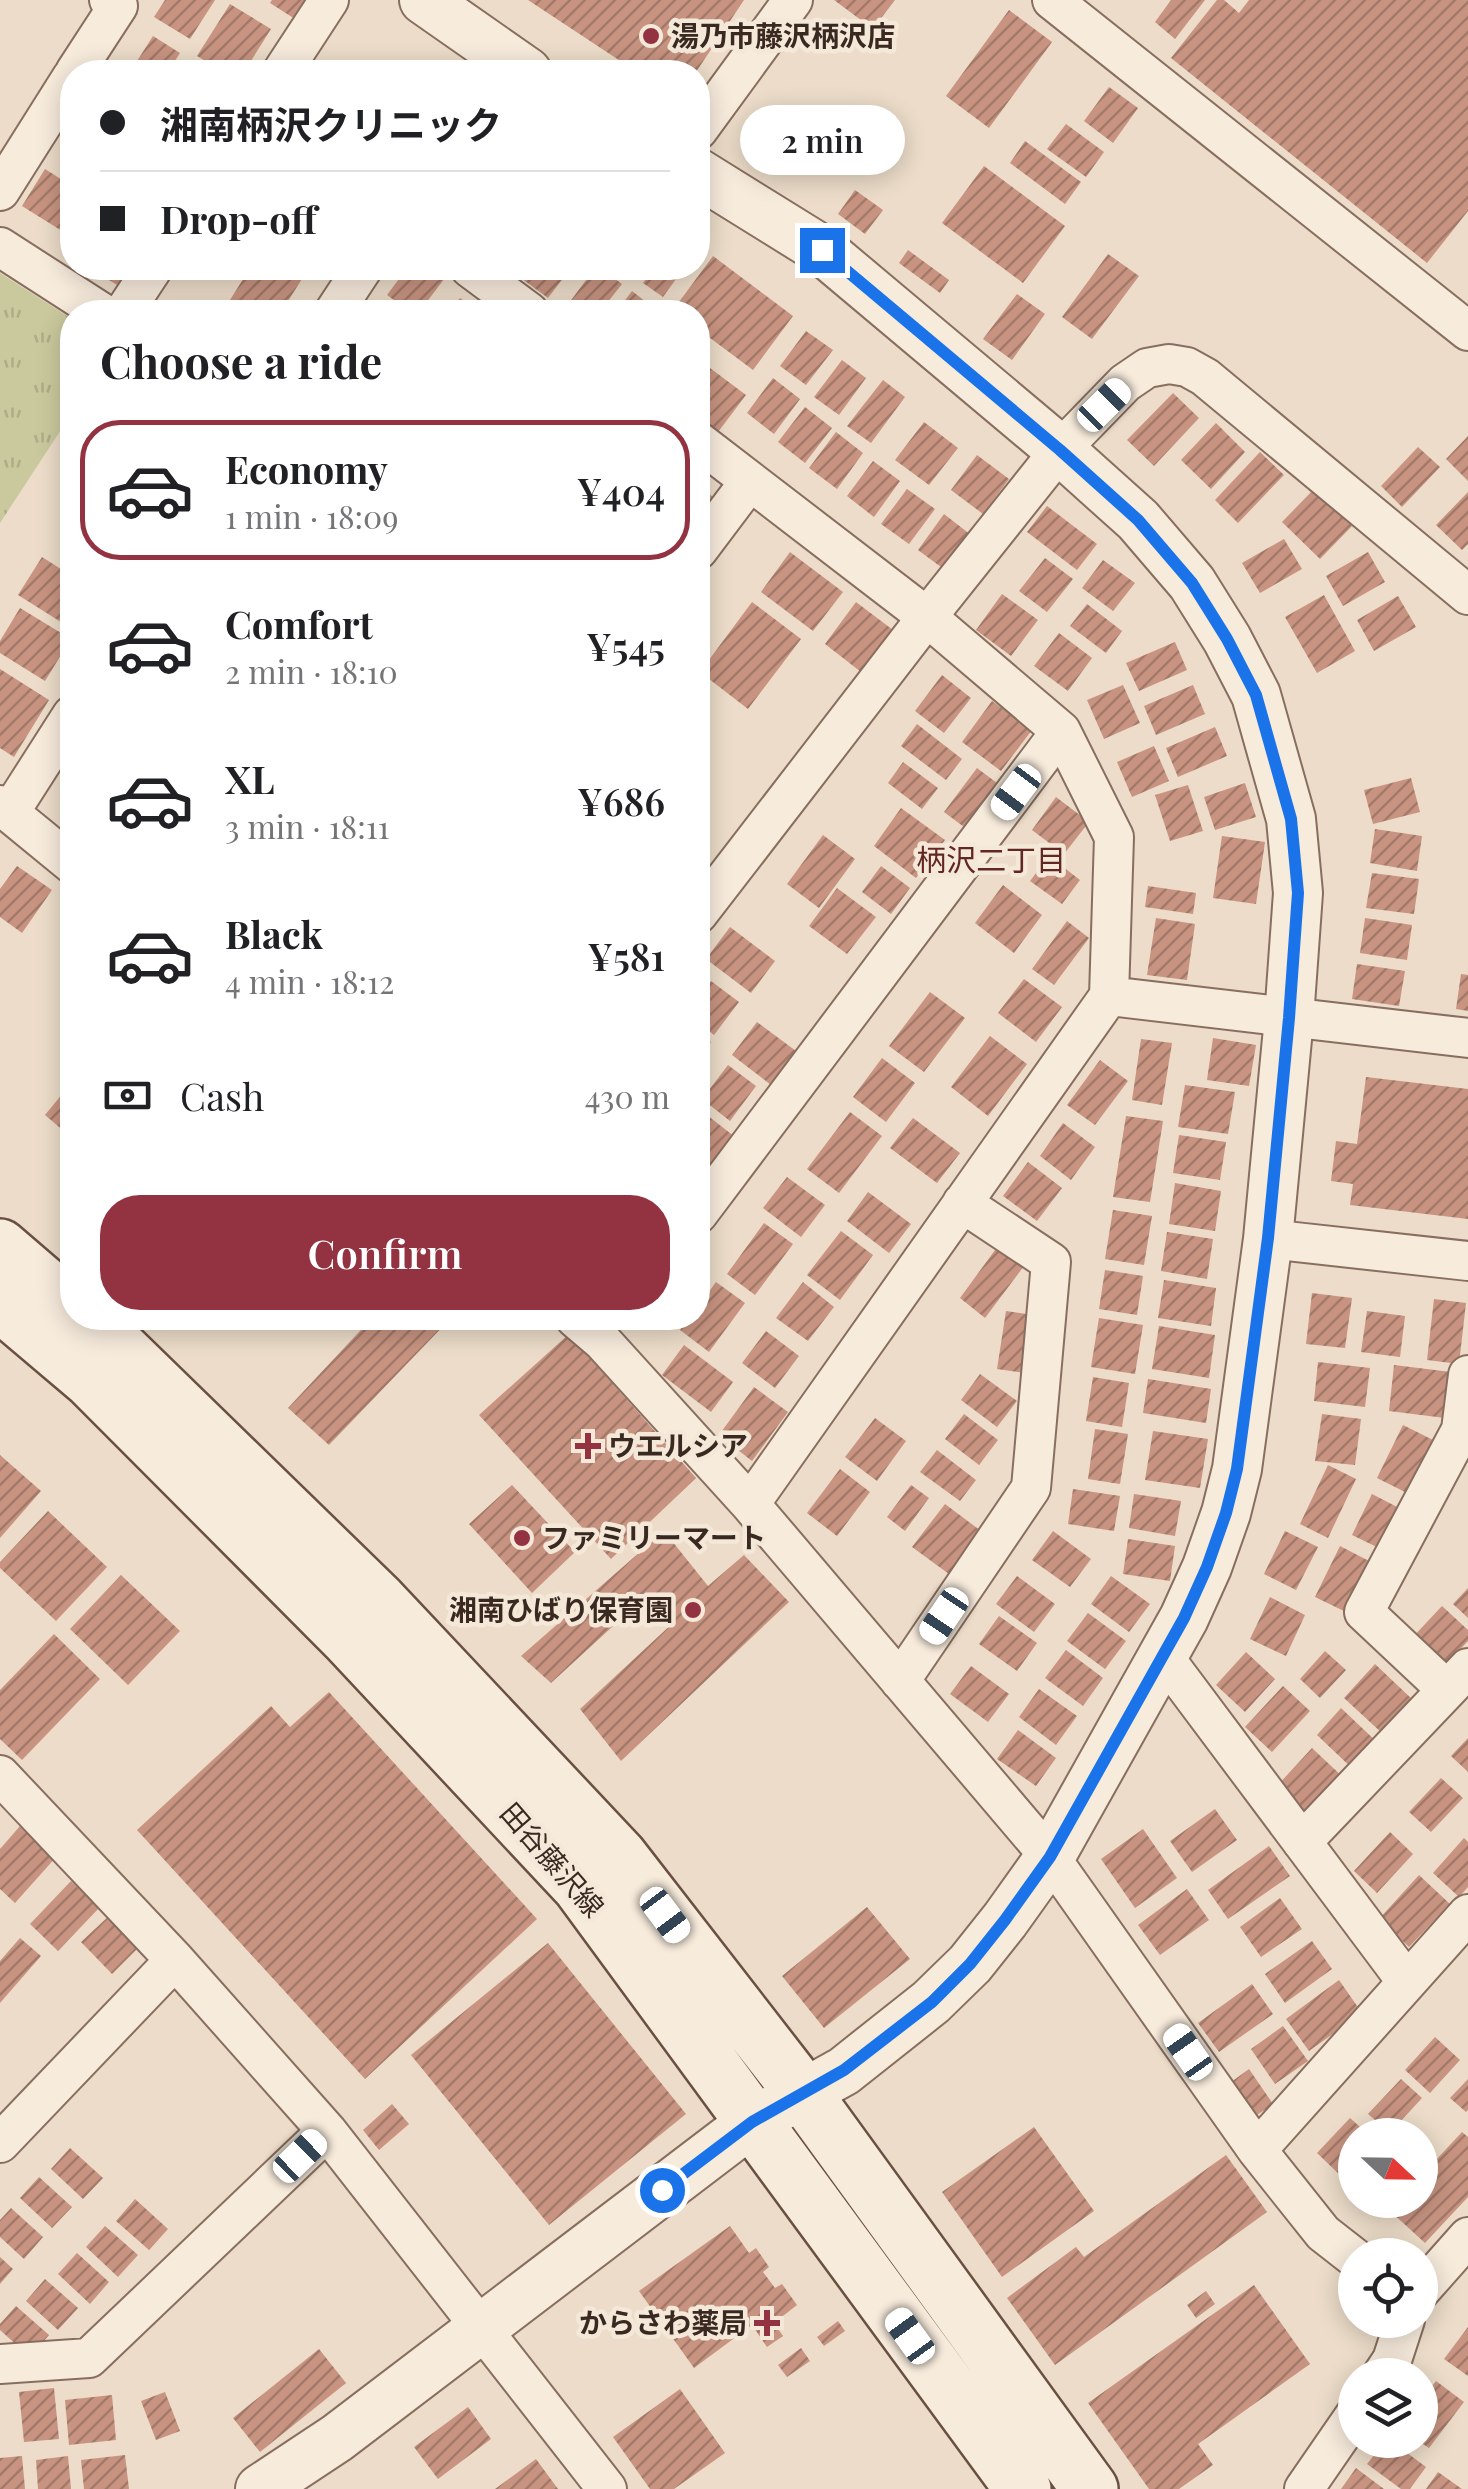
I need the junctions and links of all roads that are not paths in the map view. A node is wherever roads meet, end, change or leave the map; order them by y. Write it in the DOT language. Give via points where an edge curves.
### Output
graph roads {
  1 [pos="109,0"];
  2 [pos="329,0"];
  3 [pos="424,0"];
  4 [pos="792,0"];
  5 [pos="1052,0"];
  6 [pos="84,60"];
  7 [pos="290,60"];
  8 [pos="510,60"];
  9 [pos="60,97"];
  10 [pos="710,113"];
  11 [pos="710,180"];
  12 [pos="0,191"];
  13 [pos="0,247"];
  14 [pos="486,280"];
  15 [pos="82,300"];
  16 [pos="512,300"];
  17 [pos="1468,331"];
  18 [pos="710,450"];
  19 [pos="1060,450"];
  20 [pos="750,482"];
  21 [pos="710,534"];
  22 [pos="1468,595"];
  23 [pos="927,617"];
  24 [pos="1061,731"];
  25 [pos="60,732"];
  26 [pos="5,808"];
  27 [pos="60,854"];
  28 [pos="710,898"];
  29 [pos="1109,996"];
  30 [pos="1289,1018"];
  31 [pos="1468,1038"];
  32 [pos="710,1198"];
  33 [pos="962,1203"];
  34 [pos="1268,1238"];
  35 [pos="0,1247"];
  36 [pos="1468,1261"];
  37 [pos="60,1299"];
  38 [pos="0,1303"];
  39 [pos="97,1330"];
  40 [pos="603,1330"];
  41 [pos="1468,1375"];
  42 [pos="750,1504"];
  43 [pos="1163,1656"];
  44 [pos="1458,1679"];
  45 [pos="900,1681"];
  46 [pos="3,1784"];
  47 [pos="1302,1842"];
  48 [pos="1050,1857"];
  49 [pos="1468,1914"];
  50 [pos="175,1960"];
  51 [pos="1407,1982"];
  52 [pos="802,2092"];
  53 [pos="752,2122"];
  54 [pos="327,2131"];
  55 [pos="0,2143"];
  56 [pos="1256,2150"];
  57 [pos="1468,2237"];
  58 [pos="1338,2245"];
  59 [pos="1438,2271"];
  60 [pos="481,2328"];
  61 [pos="0,2364"];
  62 [pos="1338,2439"];
  63 [pos="260,2489"];
  64 [pos="607,2489"];
  65 [pos="1023,2489"];
  66 [pos="1090,2489"];
  67 [pos="1304,2489"];
  1 -- 6 [label="street" via="118,6"];
  2 -- 7 [label="street"];
  3 -- 8 [label="street"];
  4 -- 10 [label="street"];
  5 -- 17 [label="street"];
  9 -- 12 [label="street"];
  11 -- 19 [label="street" via="822,250"];
  13 -- 15 [label="street"];
  14 -- 16 [label="street"];
  18 -- 20 [label="street"];
  19 -- 22 [label="street" via="1148,368 1187,367"];
  19 -- 23 [label="street"];
  19 -- 30 [label="street" via="1138,520 1192,583 1256,695 1291,819 1298,893"];
  20 -- 21 [label="street"];
  20 -- 23 [label="street"];
  23 -- 24 [label="street"];
  23 -- 28 [label="street"];
  24 -- 29 [label="street" via="1114,837"];
  24 -- 32 [label="street"];
  25 -- 26 [label="street"];
  26 -- 27 [label="street"];
  29 -- 30 [label="street"];
  29 -- 33 [label="street"];
  30 -- 31 [label="street"];
  30 -- 34 [label="street"];
  33 -- 42 [label="street"];
  33 -- 45 [label="street" via="1051,1262 1031,1488"];
  34 -- 36 [label="street"];
  34 -- 43 [label="street" via="1226,1513"];
  35 -- 37 [label="main road"];
  38 -- 53 [label="main road, 田谷藤沢線" via="91,1380 348,1637 580,1886"];
  39 -- 52 [label="main road, 田谷藤沢線" via="378,1601 619,1856"];
  40 -- 42 [label="street"];
  41 -- 44 [label="street" via="1461,1430 1364,1612"];
  42 -- 45 [label="street"];
  43 -- 47 [label="street"];
  43 -- 48 [label="street"];
  44 -- 47 [label="street"];
  45 -- 48 [label="street"];
  46 -- 50 [label="street"];
  47 -- 51 [label="street"];
  48 -- 52 [label="street" via="970,1964 932,2002 844,2070"];
  48 -- 56 [label="street"];
  49 -- 51 [label="street"];
  50 -- 54 [label="street"];
  50 -- 55 [label="street"];
  51 -- 56 [label="street"];
  52 -- 53 [label="street"];
  52 -- 66 [label="main road, 田谷藤沢線"];
  53 -- 60 [label="street"];
  53 -- 65 [label="main road, 田谷藤沢線"];
  54 -- 60 [label="street"];
  54 -- 61 [label="street" via="89,2358"];
  56 -- 58 [label="street"];
  57 -- 59 [label="street"];
  60 -- 63 [label="street"];
  60 -- 64 [label="street"];
  62 -- 67 [label="street"];
}
